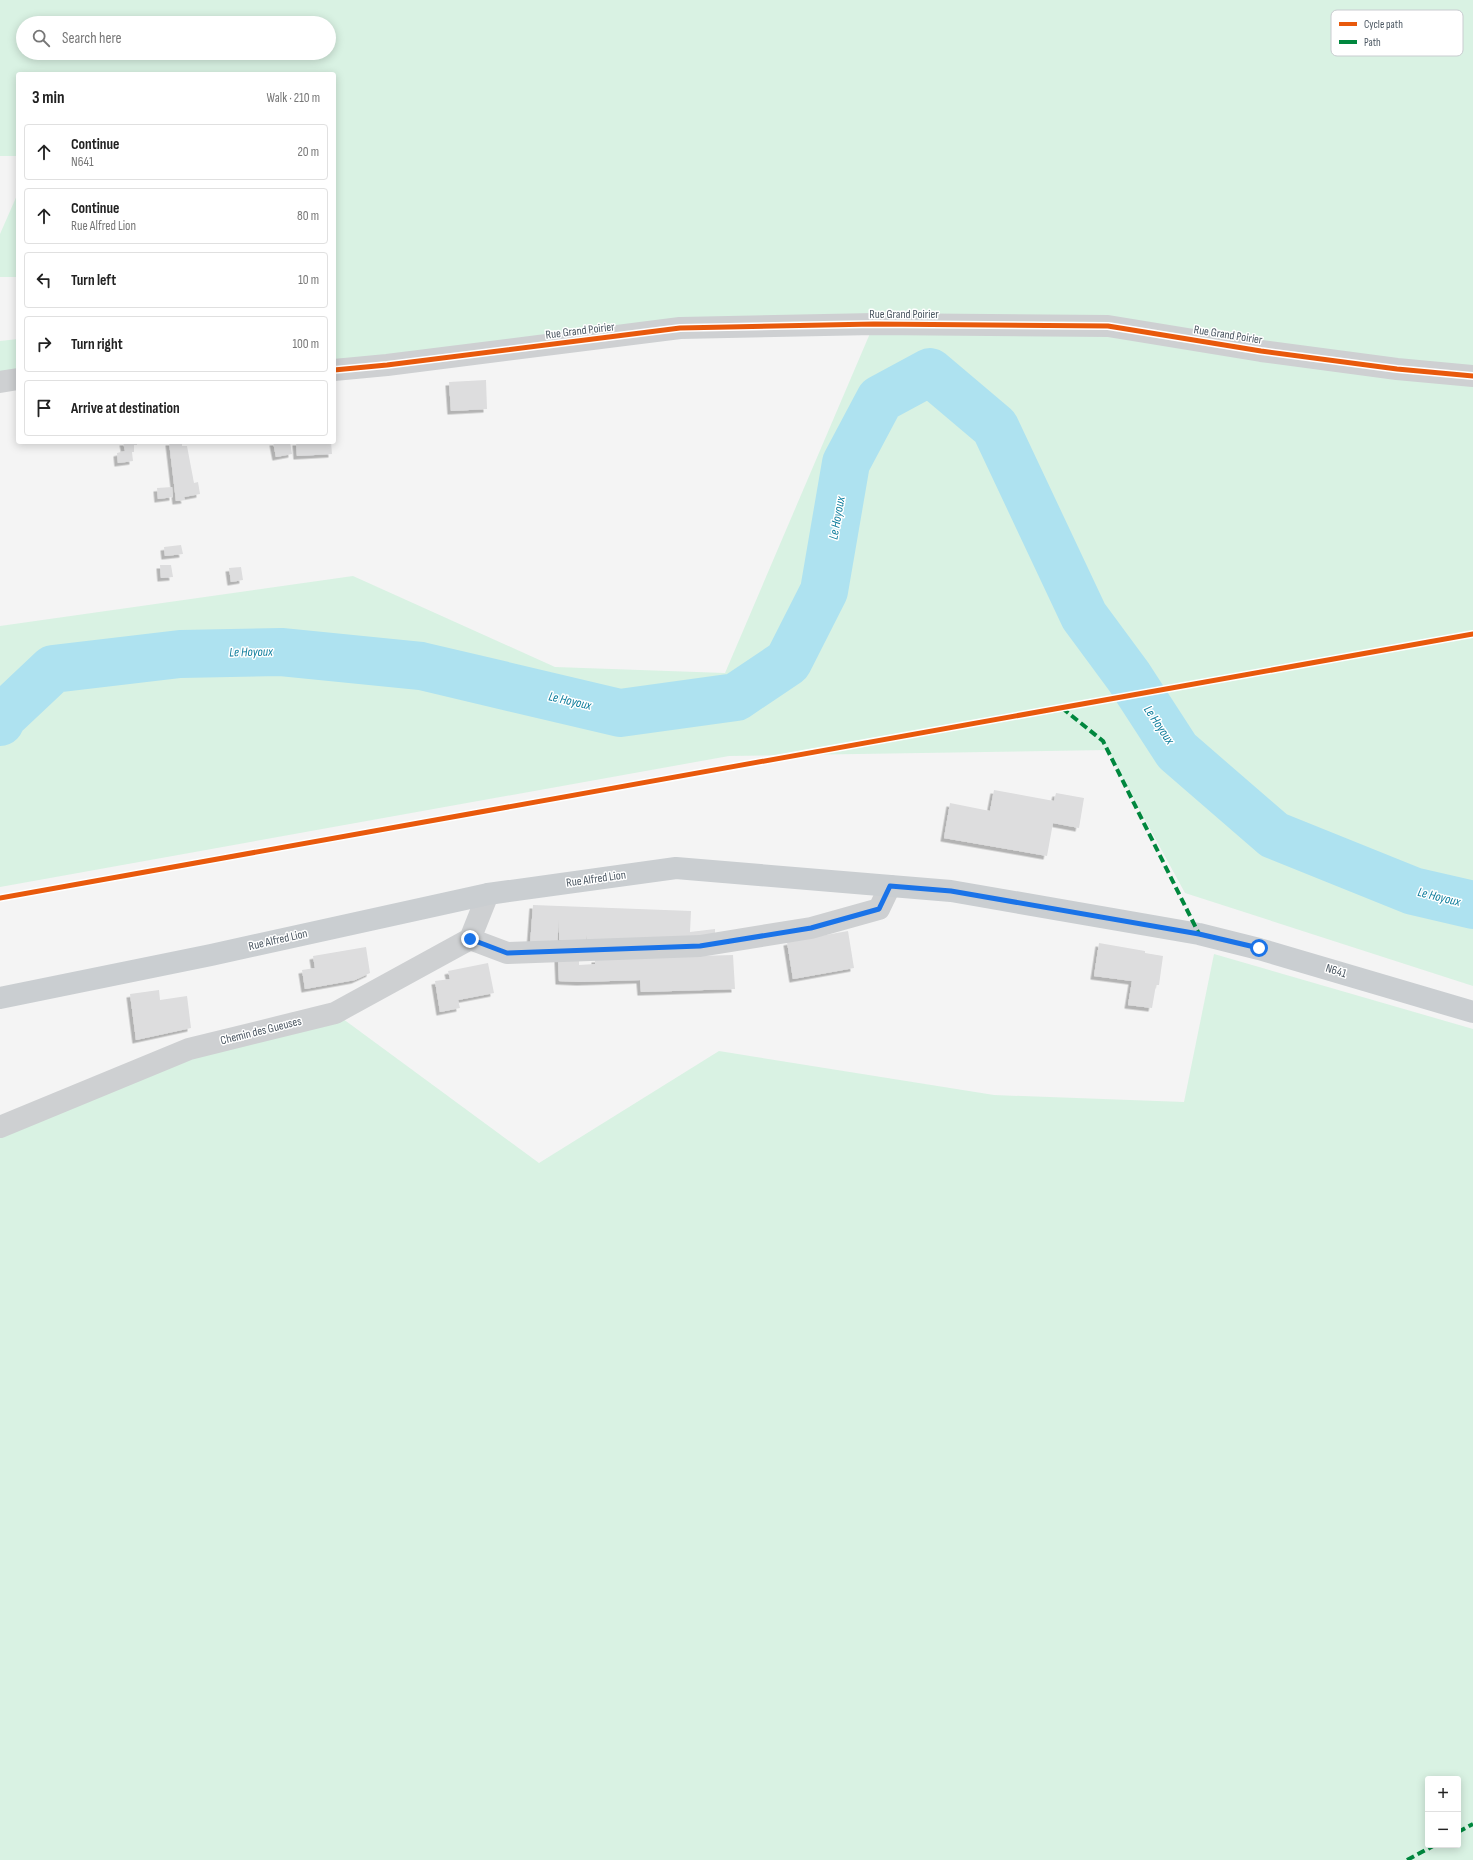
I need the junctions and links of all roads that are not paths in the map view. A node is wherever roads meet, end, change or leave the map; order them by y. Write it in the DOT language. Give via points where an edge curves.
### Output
graph roads {
  1 [pos="336,370"];
  2 [pos="1473,376"];
  3 [pos="16,379"];
  4 [pos="0,382"];
  5 [pos="890,886"];
  6 [pos="488,894"];
  7 [pos="1199,934"];
  8 [pos="470,939"];
  9 [pos="0,998"];
  10 [pos="1473,1012"];
  11 [pos="0,1127"];
  1 -- 2 [label="street, Rue Grand Poirier" via="680,328 874,324 1108,326 1276,353"];
  3 -- 4 [label="street"];
  5 -- 6 [label="main road, Rue Alfred Lion / N641" via="676,868"];
  5 -- 7 [label="main road, Rue Alfred Lion / N641" via="951,891"];
  5 -- 8 [label="street" via="879,909 811,928 700,946 507,953"];
  6 -- 8 [label="street"];
  6 -- 9 [label="main road, Rue Alfred Lion / N641"];
  7 -- 10 [label="main road, N641 / N641" via="1259,948"];
  8 -- 11 [label="street, Chemin des Gueuses" via="335,1013 189,1049"];
}
